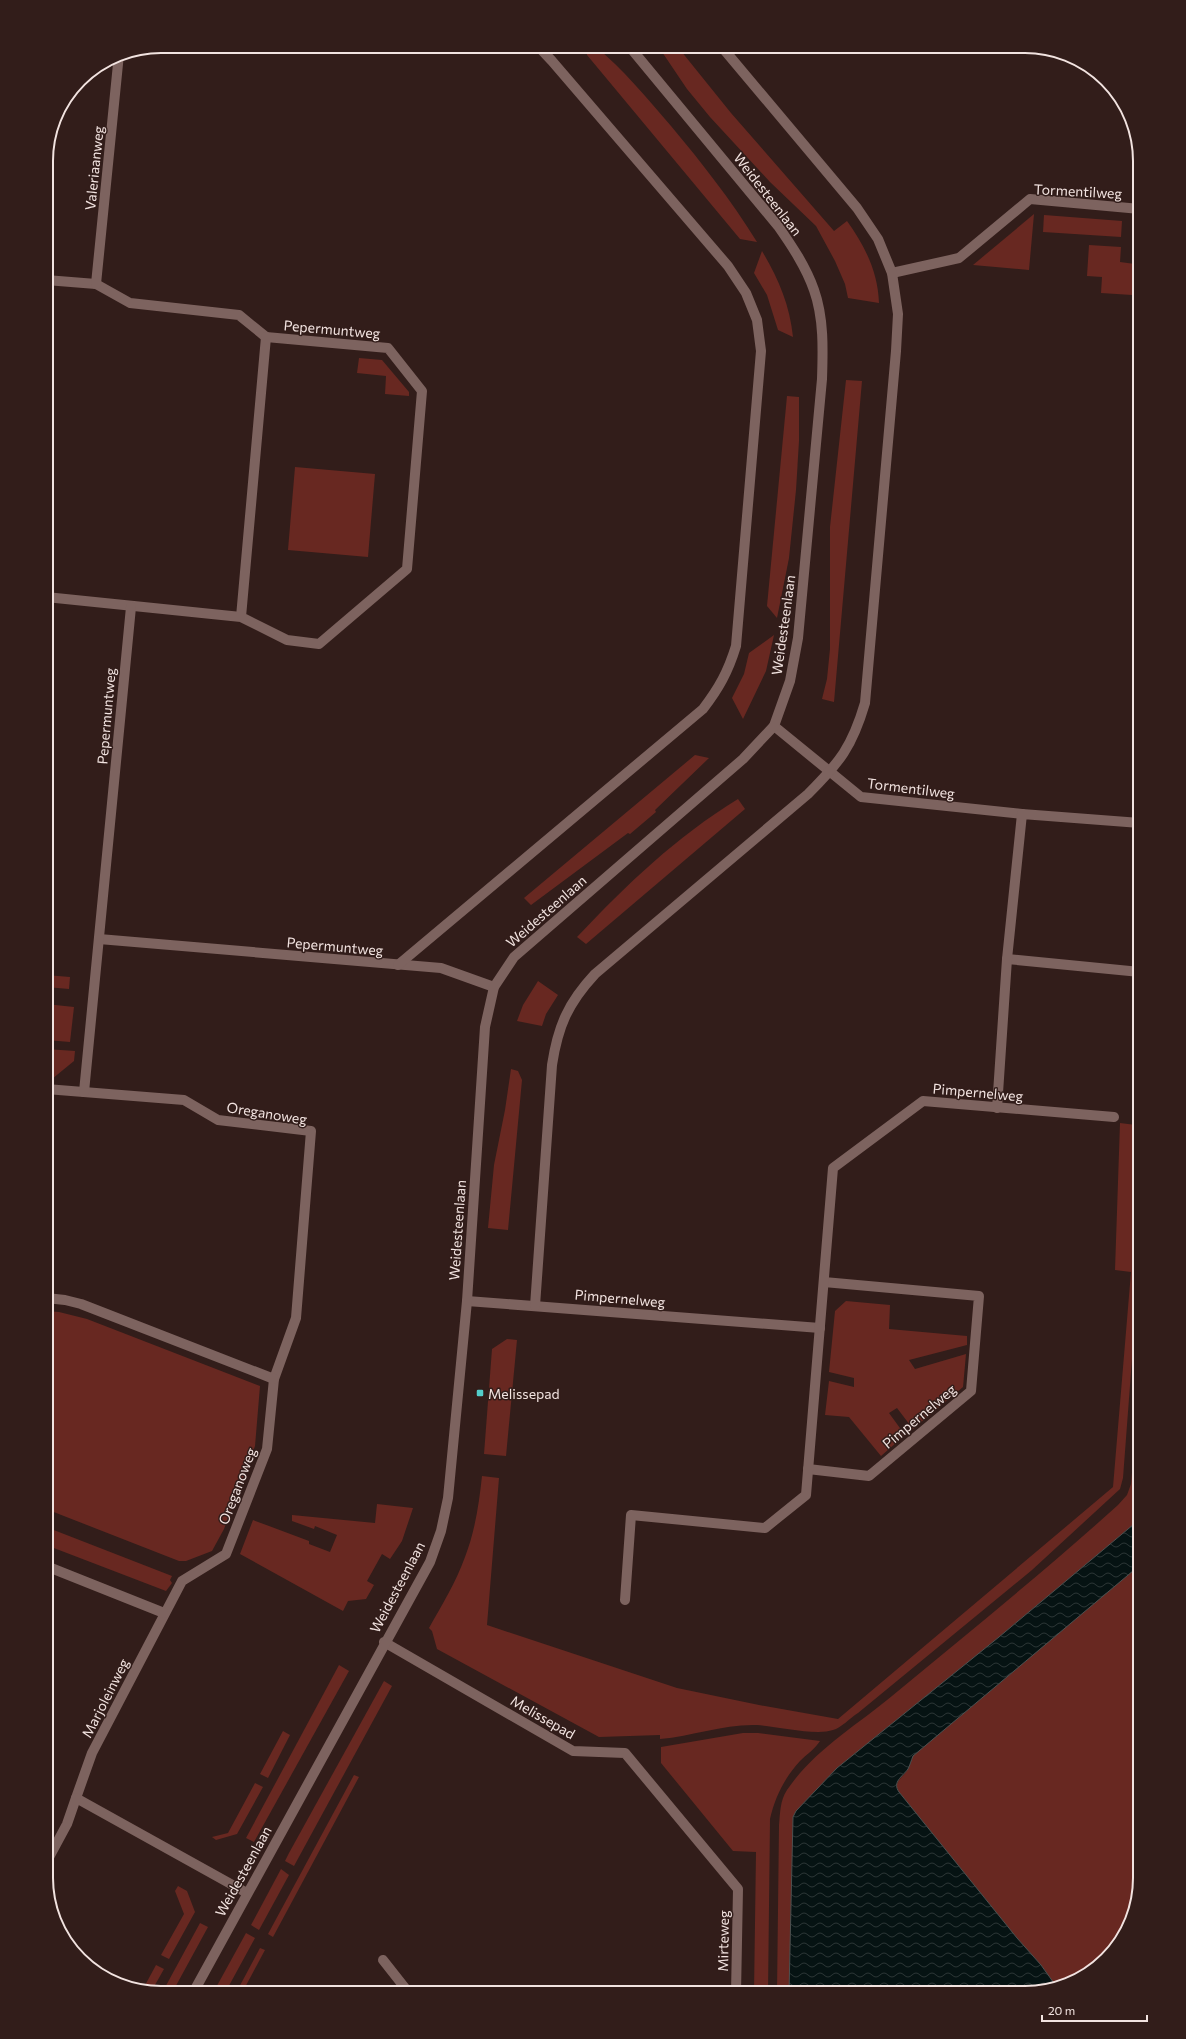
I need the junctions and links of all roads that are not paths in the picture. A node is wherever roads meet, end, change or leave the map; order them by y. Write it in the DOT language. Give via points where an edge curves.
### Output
graph roads {
  1 [pos="545,53"];
  2 [pos="635,53"];
  3 [pos="727,53"];
  4 [pos="118,62"];
  5 [pos="1133,208"];
  6 [pos="892,273"];
  7 [pos="53,281"];
  8 [pos="96,284"];
  9 [pos="266,337"];
  10 [pos="53,598"];
  11 [pos="130,606"];
  12 [pos="241,617"];
  13 [pos="774,726"];
  14 [pos="830,772"];
  15 [pos="1022,814"];
  16 [pos="1133,822"];
  17 [pos="98,939"];
  18 [pos="1007,959"];
  19 [pos="398,965"];
  20 [pos="1133,971"];
  21 [pos="494,987"];
  22 [pos="53,1090"];
  23 [pos="84,1092"];
  24 [pos="997,1108"];
  25 [pos="1114,1117"];
  26 [pos="824,1282"];
  27 [pos="53,1299"];
  28 [pos="467,1301"];
  29 [pos="535,1306"];
  30 [pos="820,1328"];
  31 [pos="274,1380"];
  32 [pos="808,1469"];
  33 [pos="226,1554"];
  34 [pos="53,1569"];
  35 [pos="625,1600"];
  36 [pos="164,1613"];
  37 [pos="384,1642"];
  38 [pos="76,1798"];
  39 [pos="53,1850"];
  40 [pos="738,1889"];
  41 [pos="247,1894"];
  42 [pos="383,1960"];
  43 [pos="197,1986"];
  44 [pos="403,1986"];
  45 [pos="736,1986"];
  1 -- 19 [label="street" via="728,266 746,293 757,320 761,351 736,646 728,670 703,709"];
  2 -- 13 [label="street, Weidesteenlaan" via="778,226 798,256 814,290 820,317 823,347 822,379 798,638 790,681"];
  3 -- 6 [label="street" via="857,208 878,239"];
  4 -- 8 [label="street, Valeriaanweg"];
  5 -- 6 [label="street, Tormentilweg" via="1030,199 959,258"];
  6 -- 14 [label="street" via="898,314 896,351 864,703 857,730 846,752"];
  7 -- 8 [label="street"];
  8 -- 9 [label="street" via="130,303 239,315"];
  9 -- 12 [label="street, Pepermuntweg"];
  9 -- 12 [label="street, Pepermuntweg" via="388,348 422,391 408,562 407,569 319,644 287,640"];
  10 -- 11 [label="street"];
  11 -- 12 [label="street, Pepermuntweg"];
  11 -- 17 [label="street, Pepermuntweg"];
  13 -- 14 [label="street, Tormentilweg"];
  13 -- 21 [label="street, Weidesteenlaan" via="743,759 514,957"];
  14 -- 15 [label="street, Tormentilweg" via="861,797"];
  14 -- 29 [label="street" via="808,794 595,974 579,992 566,1013 556,1038 552,1065"];
  15 -- 16 [label="street, Tormentilweg"];
  15 -- 18 [label="street"];
  17 -- 19 [label="street, Pepermuntweg"];
  17 -- 23 [label="street, Pepermuntweg"];
  18 -- 20 [label="street"];
  18 -- 24 [label="street"];
  19 -- 21 [label="street, Pepermuntweg" via="441,968"];
  21 -- 28 [label="street, Weidesteenlaan" via="484,1027"];
  22 -- 23 [label="street, Oreganoweg"];
  23 -- 31 [label="street, Oreganoweg" via="184,1100 218,1120 310,1131 296,1318"];
  24 -- 25 [label="street, Pimpernelweg"];
  24 -- 26 [label="street, Pimpernelweg" via="923,1101 833,1168"];
  26 -- 30 [label="street, Pimpernelweg"];
  26 -- 32 [label="street, Pimpernelweg" via="979,1296 971,1391 869,1476"];
  27 -- 31 [label="street" via="81,1304"];
  28 -- 29 [label="street, Pimpernelweg"];
  28 -- 37 [label="street, Weidesteenlaan" via="448,1498 441,1531 430,1562"];
  29 -- 30 [label="street, Pimpernelweg"];
  30 -- 32 [label="street, Pimpernelweg"];
  31 -- 33 [label="street, Oreganoweg" via="267,1449"];
  32 -- 35 [label="street, Pimpernelweg" via="806,1495 765,1528 631,1515"];
  33 -- 36 [label="street, Marjoleinweg" via="182,1581"];
  34 -- 36 [label="street"];
  36 -- 38 [label="street, Marjoleinweg" via="92,1753"];
  37 -- 40 [label="street, Melissepad" via="573,1751 625,1753"];
  37 -- 41 [label="street, Weidesteenlaan"];
  38 -- 39 [label="street, Marjoleinweg" via="67,1824"];
  38 -- 41 [label="street"];
  40 -- 45 [label="street, Mirteweg"];
  41 -- 43 [label="street, Weidesteenlaan"];
  42 -- 44 [label="street"];
}
